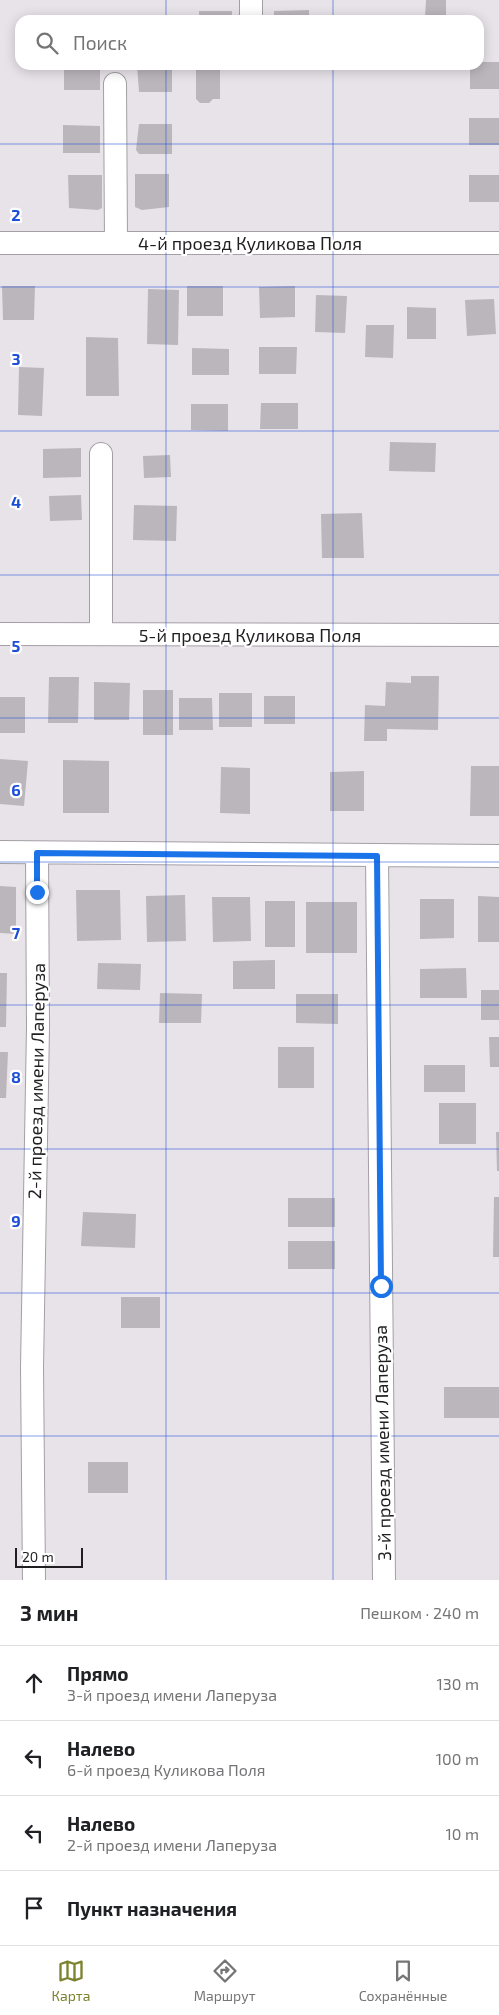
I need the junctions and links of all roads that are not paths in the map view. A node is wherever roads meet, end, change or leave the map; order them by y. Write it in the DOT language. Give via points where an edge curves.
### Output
graph roads {
  1 [pos="115,84"];
  2 [pos="0,243"];
  3 [pos="116,243"];
  4 [pos="499,243"];
  5 [pos="101,454"];
  6 [pos="0,634"];
  7 [pos="101,634"];
  8 [pos="499,635"];
  9 [pos="0,852"];
  10 [pos="37,853"];
  11 [pos="377,856"];
  12 [pos="499,856"];
  13 [pos="34,1580"];
  14 [pos="384,1580"];
  1 -- 3 [label="street"];
  2 -- 3 [label="street, 4-й проезд Куликова Поля"];
  3 -- 4 [label="street, 4-й проезд Куликова Поля"];
  5 -- 7 [label="street"];
  6 -- 7 [label="street, 5-й проезд Куликова Поля"];
  7 -- 8 [label="street, 5-й проезд Куликова Поля"];
  9 -- 10 [label="street"];
  10 -- 11 [label="street"];
  10 -- 13 [label="street, 2-й проезд имени Лаперуза" via="38,1027 32,1368"];
  11 -- 12 [label="street"];
  11 -- 14 [label="street, 3-й проезд имени Лаперуза"];
}
